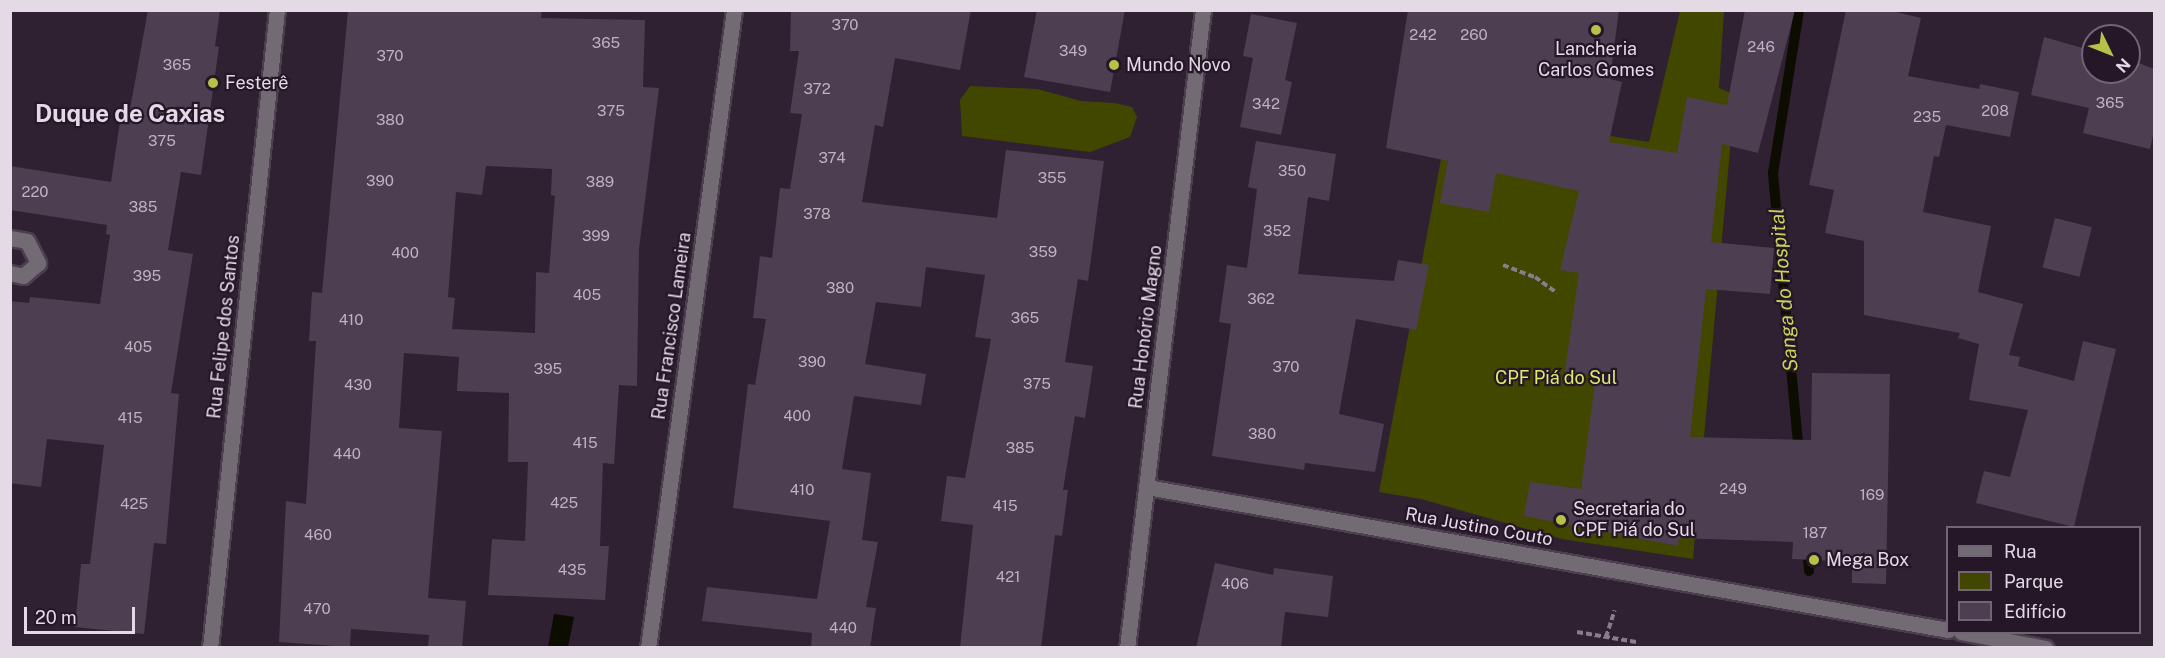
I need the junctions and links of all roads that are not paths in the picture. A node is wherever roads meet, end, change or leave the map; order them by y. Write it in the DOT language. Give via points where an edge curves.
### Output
graph roads {
  1 [pos="277,10"];
  2 [pos="734,10"];
  3 [pos="1203,10"];
  4 [pos="10,238"];
  5 [pos="10,273"];
  6 [pos="1146,487"];
  7 [pos="1946,630"];
  8 [pos="1967,634"];
  9 [pos="210,648"];
  10 [pos="648,648"];
  11 [pos="1127,648"];
  12 [pos="2046,648"];
  1 -- 9 [label="street, Rua Felipe dos Santos"];
  2 -- 10 [label="street, Rua Francisco Lameira"];
  3 -- 6 [label="street, Rua Honório Magno"];
  4 -- 5 [label="street" via="27,241 38,263 22,276"];
  6 -- 7 [label="street, Rua Justino Couto"];
  6 -- 11 [label="street, Rua Honório Magno"];
  8 -- 12 [label="street"];
}
